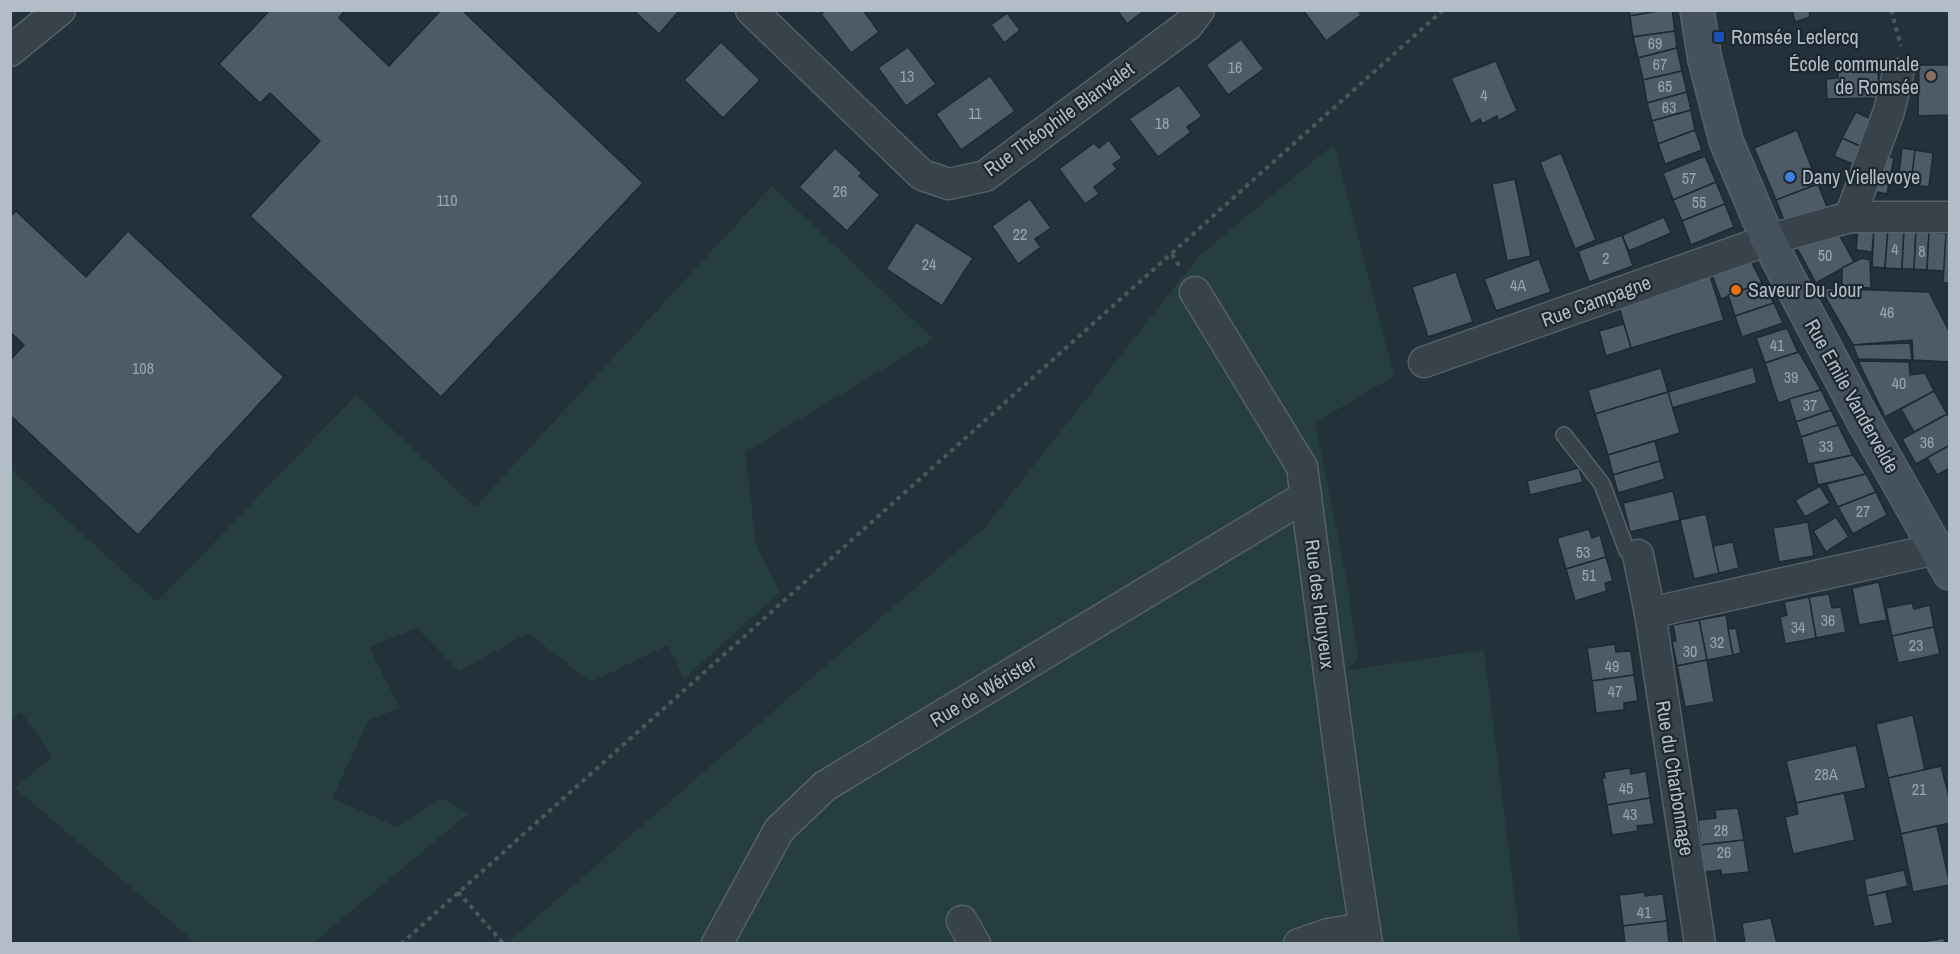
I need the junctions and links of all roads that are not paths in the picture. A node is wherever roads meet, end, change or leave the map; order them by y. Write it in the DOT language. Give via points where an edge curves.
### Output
graph roads {
  1 [pos="60,10"];
  2 [pos="751,10"];
  3 [pos="1199,10"];
  4 [pos="1697,10"];
  5 [pos="10,51"];
  6 [pos="1898,74"];
  7 [pos="1850,217"];
  8 [pos="1950,217"];
  9 [pos="1768,240"];
  10 [pos="1195,292"];
  11 [pos="1424,362"];
  12 [pos="1564,435"];
  13 [pos="1306,496"];
  14 [pos="1638,555"];
  15 [pos="1943,561"];
  16 [pos="1650,613"];
  17 [pos="1366,936"];
  18 [pos="717,944"];
  19 [pos="1299,944"];
  20 [pos="1700,944"];
  1 -- 5 [label="street"];
  2 -- 3 [label="street, Rue Théophile Blanvalet" via="922,175 949,184 985,176 1188,25"];
  4 -- 9 [label="main road, Rue Emile Vandervelde" via="1726,141"];
  6 -- 7 [label="street" via="1889,111"];
  7 -- 8 [label="street, Rue Campagne"];
  7 -- 9 [label="street, Rue Campagne"];
  9 -- 11 [label="street, Rue Campagne"];
  9 -- 15 [label="main road, Rue Emile Vandervelde"];
  10 -- 13 [label="street, Rue des Houyeux" via="1302,467"];
  12 -- 14 [label="lane" via="1602,484 1627,551"];
  13 -- 17 [label="street, Rue des Houyeux"];
  13 -- 18 [label="street, Rue de Wérister" via="825,786 779,830"];
  14 -- 16 [label="street, Rue du Charbonnage"];
  15 -- 16 [label="street"];
  16 -- 20 [label="street, Rue du Charbonnage"];
  17 -- 19 [label="street" via="1328,934"];
}
